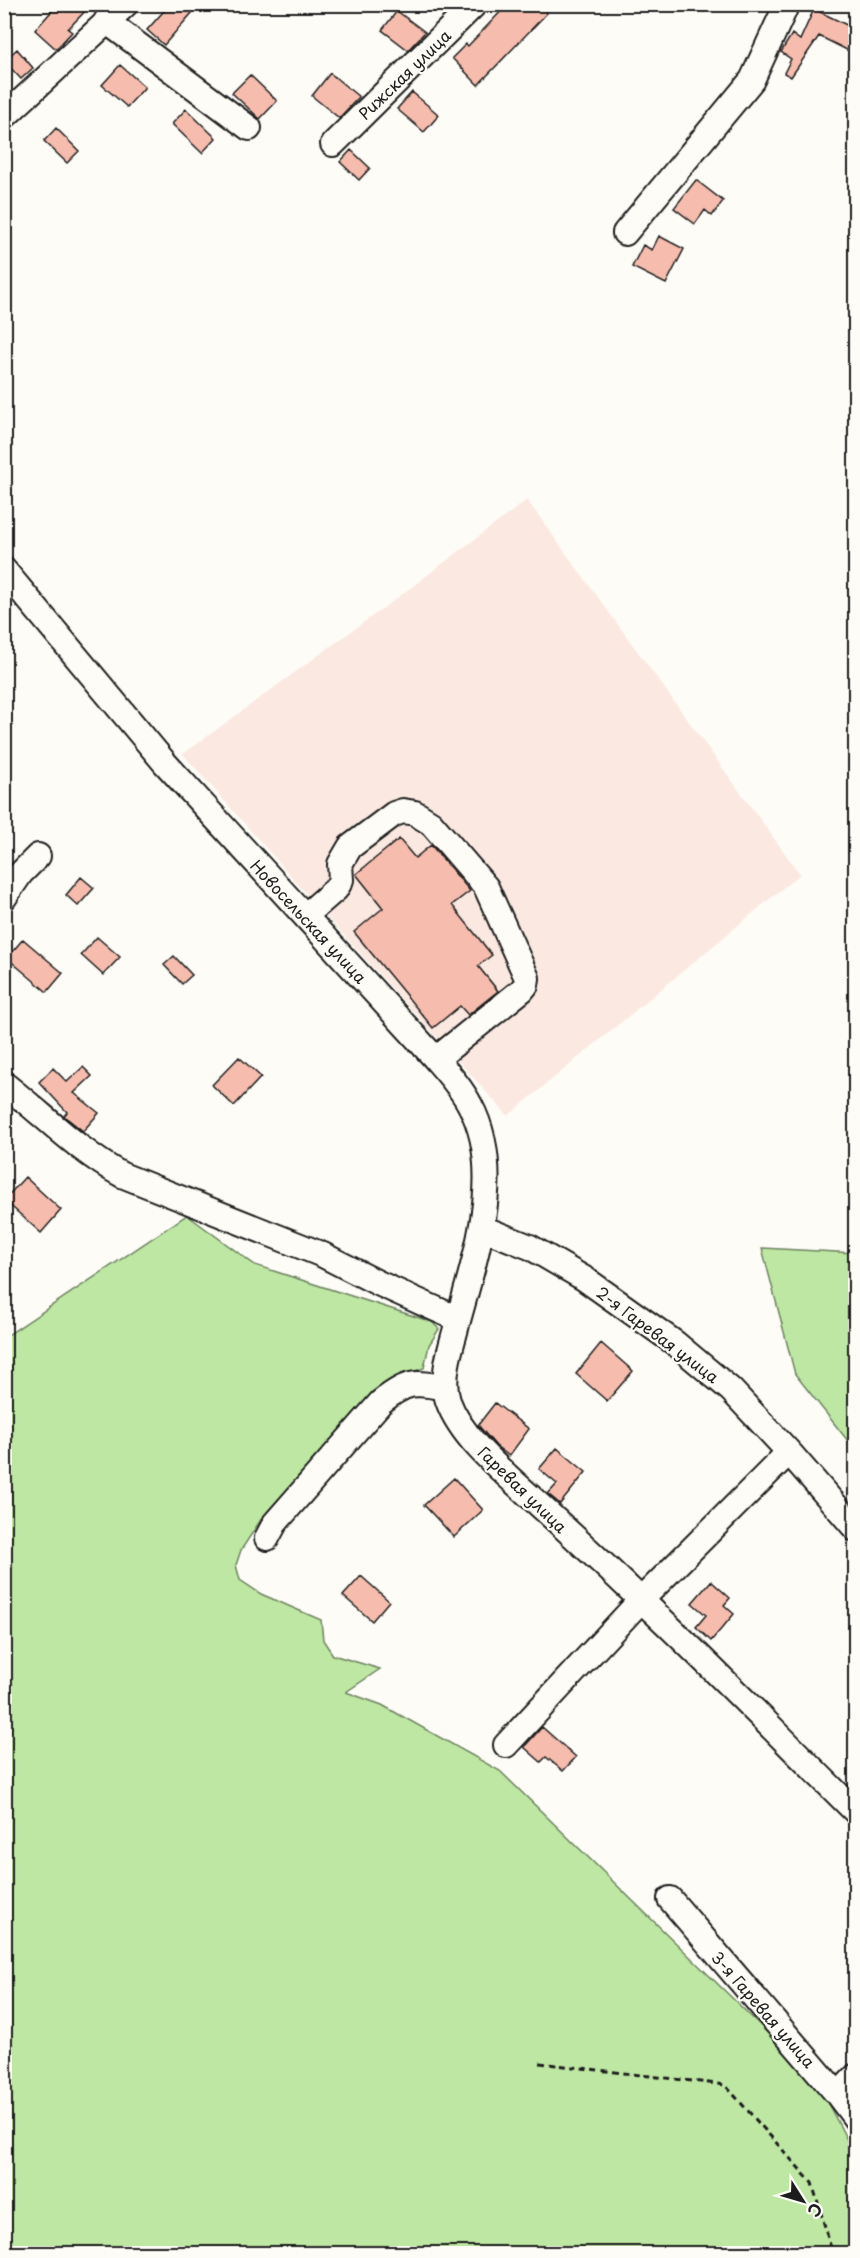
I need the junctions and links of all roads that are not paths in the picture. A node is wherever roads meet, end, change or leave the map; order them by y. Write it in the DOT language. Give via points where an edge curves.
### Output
graph roads {
  1 [pos="126,4"];
  2 [pos="475,4"];
  3 [pos="787,4"];
  4 [pos="106,21"];
  5 [pos="4,117"];
  6 [pos="249,128"];
  7 [pos="333,144"];
  8 [pos="625,233"];
  9 [pos="4,570"];
  10 [pos="38,856"];
  11 [pos="4,898"];
  12 [pos="305,916"];
  13 [pos="436,1059"];
  14 [pos="4,1084"];
  15 [pos="482,1228"];
  16 [pos="458,1318"];
  17 [pos="444,1388"];
  18 [pos="789,1452"];
  19 [pos="855,1529"];
  20 [pos="267,1538"];
  21 [pos="641,1600"];
  22 [pos="506,1746"];
  23 [pos="855,1812"];
  24 [pos="670,1899"];
  25 [pos="855,2076"];
  26 [pos="838,2095"];
  27 [pos="855,2119"];
  1 -- 4 [label="street"];
  2 -- 7 [label="street, Рижская улица"];
  3 -- 8 [label="street" via="752,80"];
  4 -- 5 [label="street"];
  4 -- 6 [label="street"];
  9 -- 12 [label="street, Новосельская улица" via="165,763"];
  10 -- 11 [label="street"];
  12 -- 13 [label="street, Новосельская улица"];
  12 -- 13 [label="street" via="336,889 344,855 382,822 403,811 431,823 486,887 527,978 522,990"];
  13 -- 15 [label="street, Новосельская улица" via="470,1104 478,1125 487,1176"];
  14 -- 16 [label="street" via="67,1138 122,1175 323,1255"];
  15 -- 16 [label="street, Новосельская улица"];
  15 -- 18 [label="street, 2-я Гаревая улица" via="530,1247 675,1343 731,1390"];
  16 -- 17 [label="street"];
  17 -- 20 [label="street" via="408,1384 389,1396 275,1523"];
  17 -- 21 [label="street, Гаревая улица" via="458,1420 489,1458"];
  18 -- 19 [label="street, 2-я Гаревая улица"];
  18 -- 21 [label="street"];
  21 -- 22 [label="street"];
  21 -- 23 [label="street, Гаревая улица"];
  24 -- 26 [label="street, 3-я Гаревая улица"];
  25 -- 26 [label="street"];
  26 -- 27 [label="street, 3-я Гаревая улица"];
}
